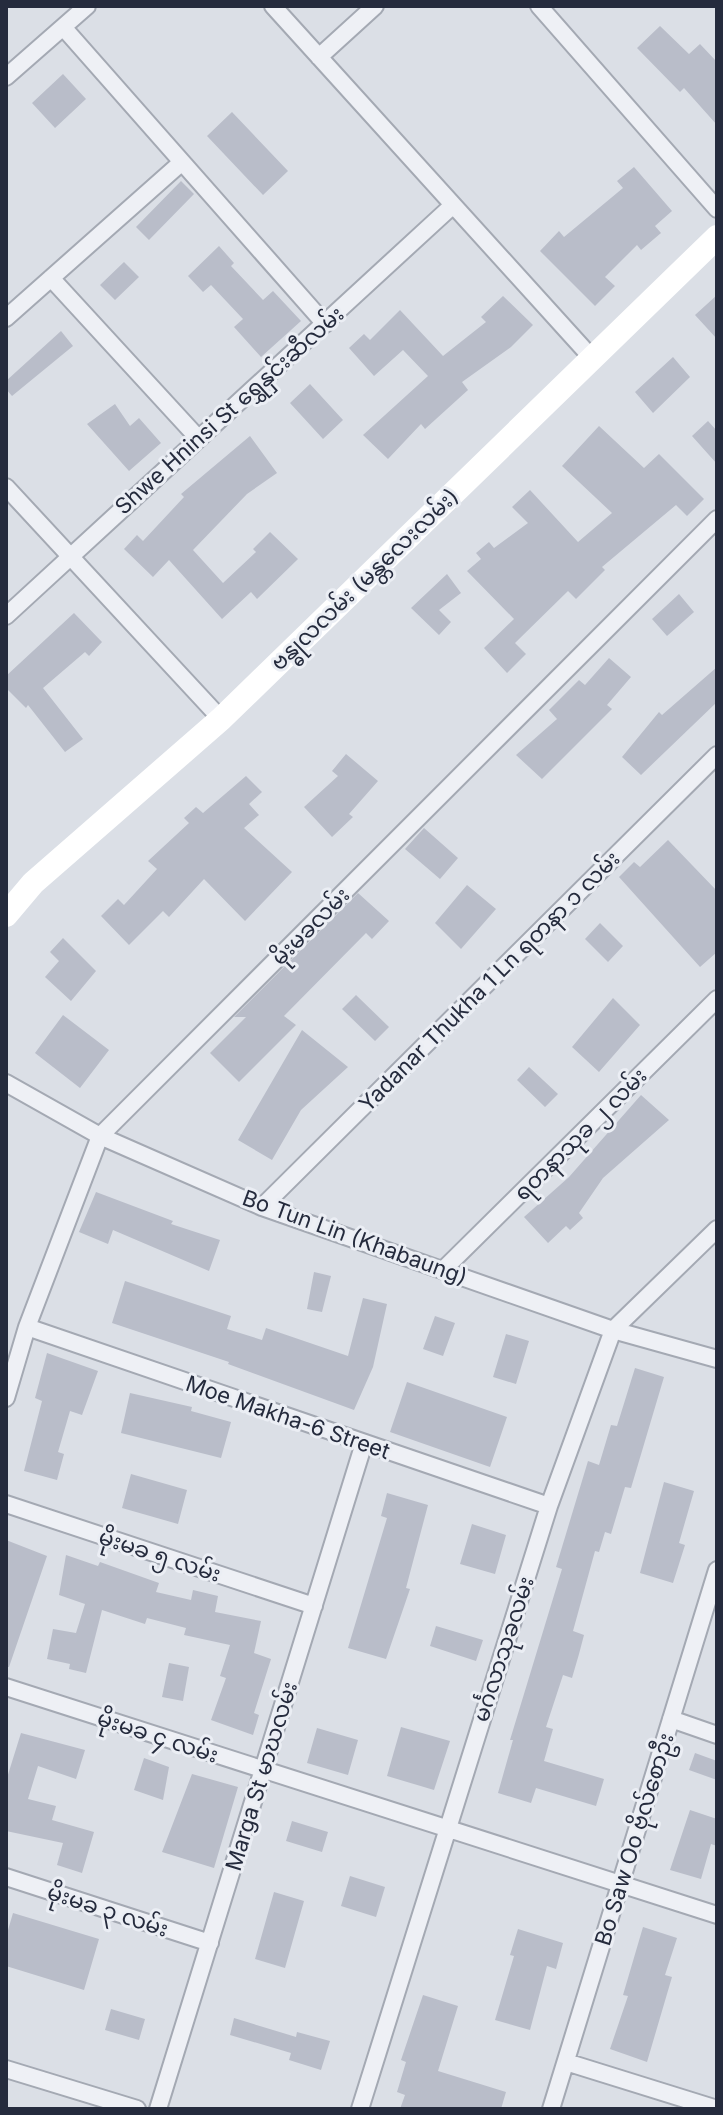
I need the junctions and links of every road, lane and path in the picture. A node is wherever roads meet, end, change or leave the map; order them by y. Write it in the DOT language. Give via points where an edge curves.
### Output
graph roads {
  1 [pos="87,6"];
  2 [pos="273,6"];
  3 [pos="375,6"];
  4 [pos="539,6"];
  5 [pos="63,27"];
  6 [pos="319,57"];
  7 [pos="6,77"];
  8 [pos="182,162"];
  9 [pos="452,206"];
  10 [pos="717,209"];
  11 [pos="717,237"];
  12 [pos="51,278"];
  13 [pos="6,318"];
  14 [pos="325,324"];
  15 [pos="591,357"];
  16 [pos="198,438"];
  17 [pos="6,487"];
  18 [pos="717,519"];
  19 [pos="68,555"];
  20 [pos="6,616"];
  21 [pos="221,719"];
  22 [pos="717,755"];
  23 [pos="6,915"];
  24 [pos="717,999"];
  25 [pos="6,1083"];
  26 [pos="100,1136"];
  27 [pos="262,1207"];
  28 [pos="717,1229"];
  29 [pos="444,1269"];
  30 [pos="27,1327"];
  31 [pos="613,1330"];
  32 [pos="717,1359"];
  33 [pos="6,1398"];
  34 [pos="364,1443"];
  35 [pos="6,1504"];
  36 [pos="549,1506"];
  37 [pos="717,1570"];
  38 [pos="314,1606"];
  39 [pos="6,1687"];
  40 [pos="671,1719"];
  41 [pos="717,1735"];
  42 [pos="263,1769"];
  43 [pos="446,1828"];
  44 [pos="6,1877"];
  45 [pos="621,1884"];
  46 [pos="717,1915"];
  47 [pos="210,1943"];
  48 [pos="566,2062"];
  49 [pos="6,2069"];
  50 [pos="137,2109"];
  51 [pos="158,2109"];
  52 [pos="360,2109"];
  53 [pos="551,2109"];
  54 [pos="717,2109"];
  1 -- 5 [label="street"];
  2 -- 6 [label="street"];
  3 -- 6 [label="street"];
  4 -- 10 [label="street"];
  5 -- 7 [label="street"];
  5 -- 8 [label="street"];
  6 -- 9 [label="street"];
  8 -- 12 [label="street"];
  8 -- 14 [label="street"];
  9 -- 14 [label="street, Shwe Hninsi St ရွှေနှင်းဆီလမ်း"];
  9 -- 15 [label="street"];
  11 -- 15 [label="street, ဗန္ဓုလလမ်း (မန္တလေးလမ်း)"];
  12 -- 13 [label="street"];
  12 -- 16 [label="street"];
  14 -- 16 [label="street, Shwe Hninsi St ရွှေနှင်းဆီလမ်း"];
  15 -- 21 [label="street, ဗန္ဓုလလမ်း (မန္တလေးလမ်း)"];
  16 -- 19 [label="street, Shwe Hninsi St ရွှေနှင်းဆီလမ်း"];
  17 -- 19 [label="street"];
  18 -- 26 [label="street, မိုးမခလမ်း"];
  19 -- 20 [label="street, Shwe Hninsi St ရွှေနှင်းဆီလမ်း"];
  19 -- 21 [label="street"];
  21 -- 23 [label="street, ဗန္ဓုလလမ်း (မန္တလေးလမ်း)" via="33,883"];
  22 -- 27 [label="street, Yadanar Thukha 1 Ln ရတနာ ၁ လမ်း"];
  24 -- 29 [label="street, ရတနာသုခ ၂ လမ်း"];
  25 -- 26 [label="street, Bo Tun Lin (Khabaung)"];
  26 -- 27 [label="street, Bo Tun Lin (Khabaung)"];
  26 -- 30 [label="street, မိုးမခလမ်း"];
  27 -- 29 [label="street, Bo Tun Lin (Khabaung)"];
  28 -- 31 [label="street, မင်္ဂလာသုခလမ်း"];
  29 -- 31 [label="street, Bo Tun Lin (Khabaung)"];
  30 -- 33 [label="street, မိုးမခလမ်း"];
  30 -- 34 [label="street, Moe Makha-6 Street"];
  31 -- 32 [label="street, Bo Tun Lin (Khabaung)"];
  31 -- 36 [label="street, မင်္ဂလာသုခလမ်း"];
  34 -- 36 [label="street, Moe Makha-6 Street"];
  34 -- 38 [label="street, Marga St မာဃလမ်း"];
  35 -- 38 [label="street, မိုးမခ ၅ လမ်း"];
  36 -- 43 [label="street, မင်္ဂလာသုခလမ်း"];
  37 -- 40 [label="street, Bo Saw Oo ဗိုလ်စောဦး"];
  38 -- 42 [label="street, Marga St မာဃလမ်း"];
  39 -- 42 [label="street, မိုးမခ ၄ လမ်း"];
  40 -- 41 [label="street"];
  40 -- 45 [label="street, Bo Saw Oo ဗိုလ်စောဦး"];
  42 -- 43 [label="street, မိုးမခ ၄ လမ်း"];
  42 -- 47 [label="street, Marga St မာဃလမ်း"];
  43 -- 45 [label="street, မိုးမခ ၄ လမ်း"];
  43 -- 52 [label="street, မင်္ဂလာသုခလမ်း"];
  44 -- 47 [label="street, မိုးမခ ၃ လမ်း"];
  45 -- 46 [label="street, မိုးမခ ၄ လမ်း"];
  45 -- 48 [label="street, Bo Saw Oo ဗိုလ်စောဦး"];
  47 -- 51 [label="street, Marga St မာဃလမ်း"];
  48 -- 53 [label="street, Bo Saw Oo ဗိုလ်စောဦး"];
  48 -- 54 [label="street"];
  49 -- 50 [label="street"];
}
